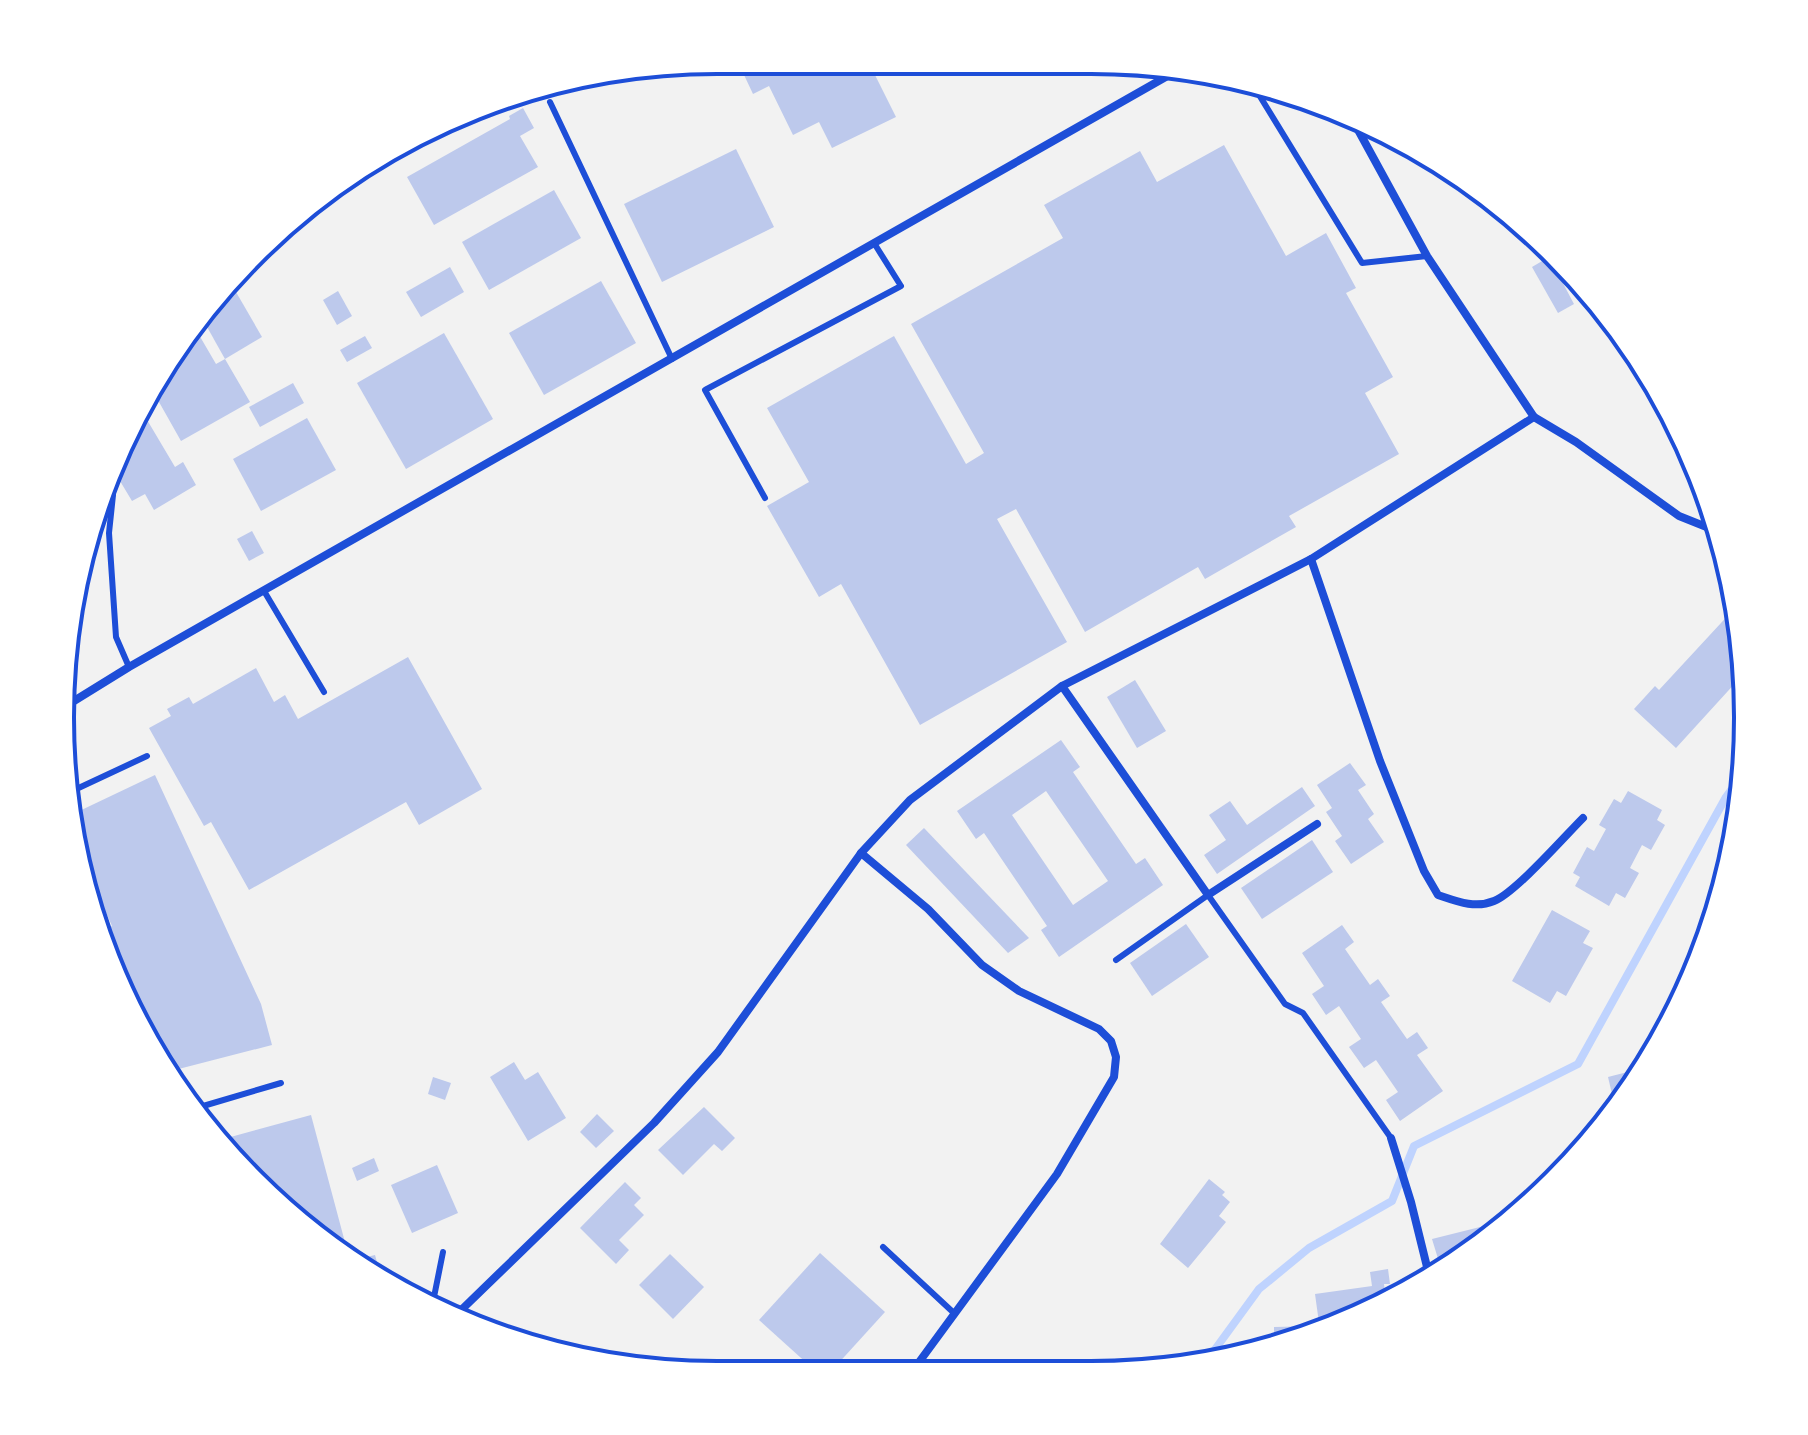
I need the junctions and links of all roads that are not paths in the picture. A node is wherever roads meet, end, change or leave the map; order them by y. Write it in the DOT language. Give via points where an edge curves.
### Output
graph roads {
  1 [pos="1163,79"];
  2 [pos="1260,97"];
  3 [pos="550,102"];
  4 [pos="1360,133"];
  5 [pos="874,243"];
  6 [pos="1427,256"];
  7 [pos="672,359"];
  8 [pos="1534,417"];
  9 [pos="765,498"];
  10 [pos="113,499"];
  11 [pos="1705,526"];
  12 [pos="1311,559"];
  13 [pos="264,591"];
  14 [pos="129,667"];
  15 [pos="1062,686"];
  16 [pos="324,692"];
  17 [pos="74,701"];
  18 [pos="147,756"];
  19 [pos="78,788"];
  20 [pos="1583,818"];
  21 [pos="1317,824"];
  22 [pos="861,853"];
  23 [pos="1208,895"];
  24 [pos="1116,960"];
  25 [pos="281,1083"];
  26 [pos="205,1106"];
  27 [pos="1391,1138"];
  28 [pos="883,1247"];
  29 [pos="443,1252"];
  30 [pos="1427,1266"];
  31 [pos="434,1296"];
  32 [pos="463,1308"];
  33 [pos="955,1314"];
  34 [pos="920,1361"];
  1 -- 5 [label="street"];
  2 -- 6 [label="lane" via="1362,263"];
  3 -- 7 [label="lane"];
  4 -- 6 [label="street"];
  5 -- 7 [label="street"];
  5 -- 9 [label="lane" via="901,286 705,390"];
  6 -- 8 [label="street"];
  7 -- 13 [label="street"];
  8 -- 11 [label="street" via="1679,516"];
  8 -- 12 [label="street"];
  10 -- 14 [label="lane" via="109,533 116,637"];
  12 -- 15 [label="street"];
  12 -- 20 [label="street" via="1380,761 1438,895 1467,905 1494,901"];
  13 -- 14 [label="street"];
  13 -- 16 [label="lane"];
  14 -- 17 [label="street"];
  15 -- 22 [label="street" via="910,800"];
  15 -- 23 [label="street"];
  18 -- 19 [label="lane"];
  21 -- 23 [label="street"];
  22 -- 32 [label="street" via="718,1052 654,1123"];
  22 -- 33 [label="street" via="928,909 982,965 1019,991 1099,1029 1111,1041 1116,1057 1114,1077 1057,1174"];
  23 -- 24 [label="lane"];
  23 -- 27 [label="lane" via="1285,1004 1303,1013"];
  25 -- 26 [label="lane"];
  27 -- 30 [label="street"];
  28 -- 33 [label="lane"];
  29 -- 31 [label="lane"];
  33 -- 34 [label="street"];
}
